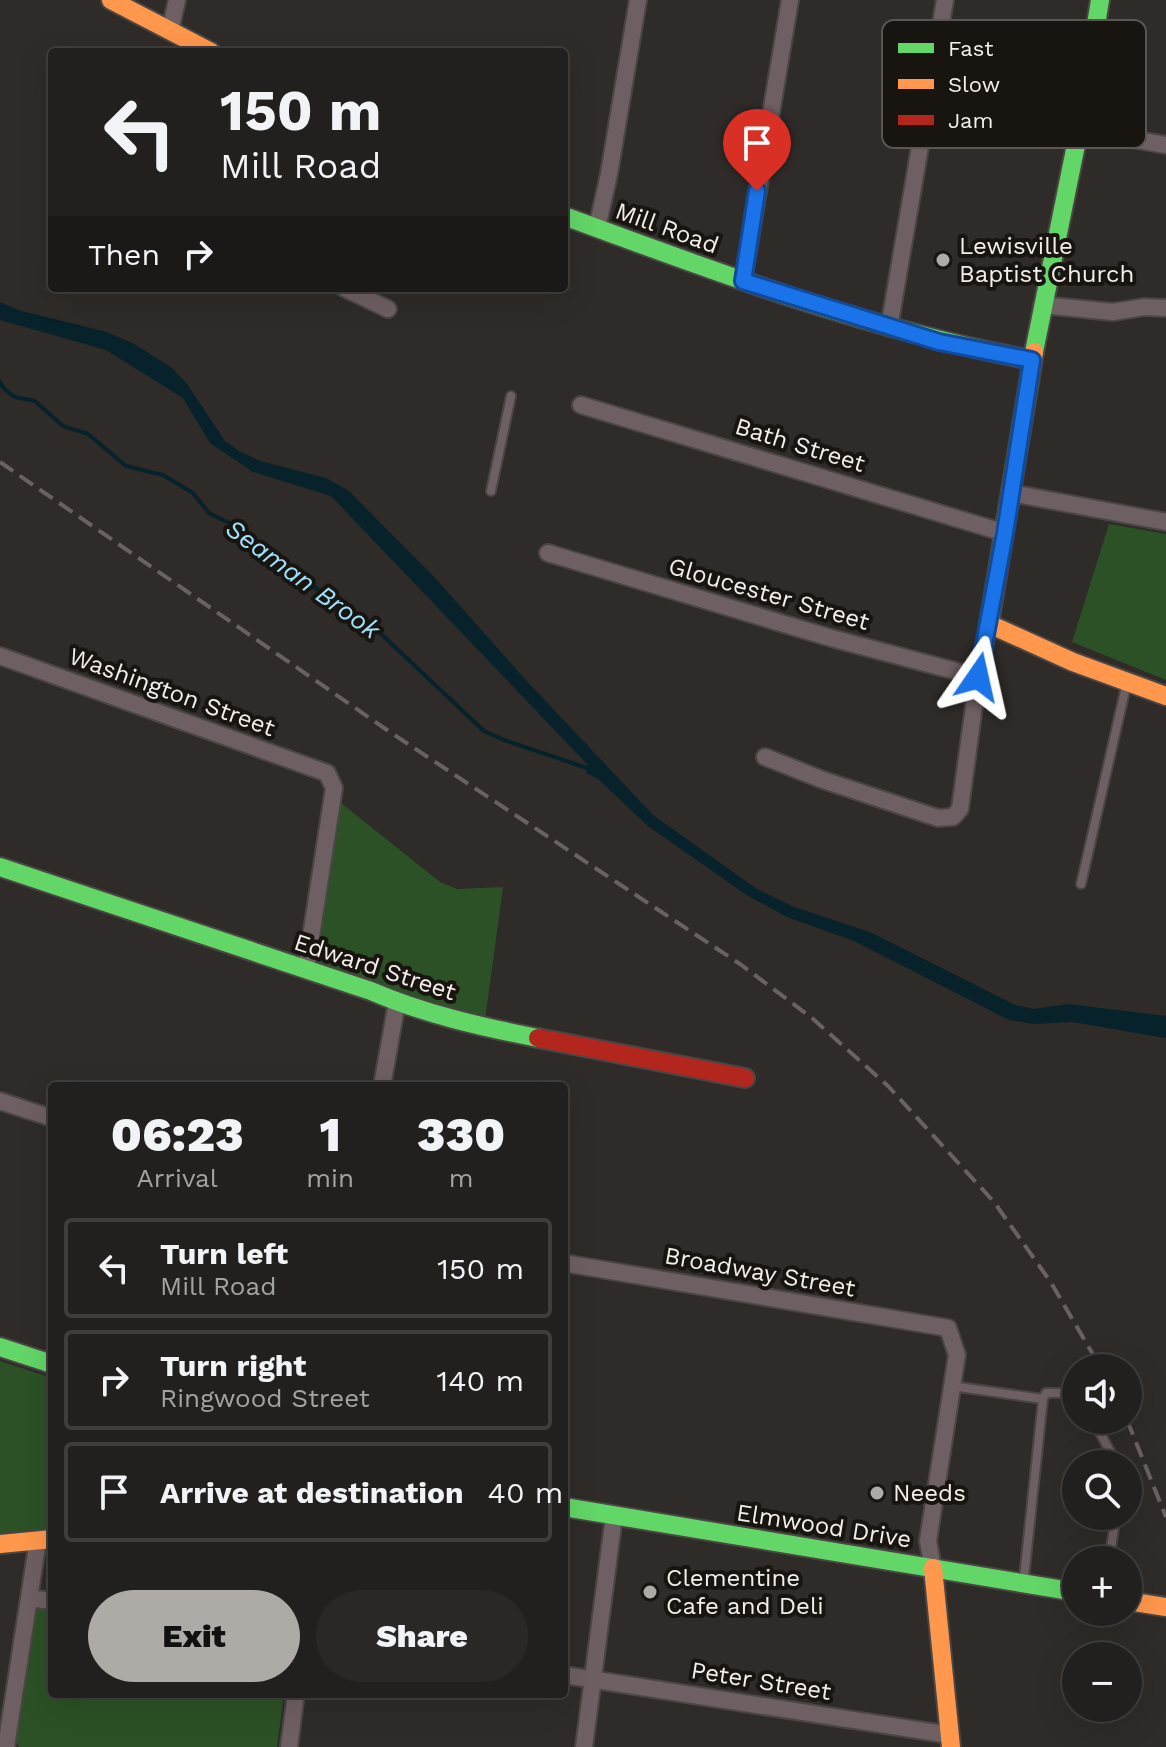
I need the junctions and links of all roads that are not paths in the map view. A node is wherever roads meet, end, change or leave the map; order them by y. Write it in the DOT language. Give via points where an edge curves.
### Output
graph roads {
  1 [pos="111,0"];
  2 [pos="177,0"];
  3 [pos="638,0"];
  4 [pos="790,0"];
  5 [pos="945,0"];
  6 [pos="1100,0"];
  7 [pos="942,20"];
  8 [pos="1097,20"];
  9 [pos="170,31"];
  10 [pos="203,48"];
  11 [pos="1146,142"];
  12 [pos="1166,145"];
  13 [pos="920,148"];
  14 [pos="1075,148"];
  15 [pos="568,217"];
  16 [pos="597,228"];
  17 [pos="743,281"];
  18 [pos="352,292"];
  19 [pos="1042,305"];
  20 [pos="1166,308"];
  21 [pos="388,309"];
  22 [pos="889,328"];
  23 [pos="1032,360"];
  24 [pos="511,396"];
  25 [pos="581,405"];
  26 [pos="491,491"];
  27 [pos="1011,493"];
  28 [pos="1166,522"];
  29 [pos="1005,533"];
  30 [pos="548,553"];
  31 [pos="989,624"];
  32 [pos="0,656"];
  33 [pos="978,677"];
  34 [pos="1127,682"];
  35 [pos="1166,696"];
  36 [pos="765,757"];
  37 [pos="0,867"];
  38 [pos="1081,884"];
  39 [pos="306,969"];
  40 [pos="397,1002"];
  41 [pos="745,1078"];
  42 [pos="383,1082"];
  43 [pos="0,1101"];
  44 [pos="48,1117"];
  45 [pos="568,1264"];
  46 [pos="0,1347"];
  47 [pos="48,1363"];
  48 [pos="952,1386"];
  49 [pos="1062,1393"];
  50 [pos="1043,1399"];
  51 [pos="568,1508"];
  52 [pos="614,1516"];
  53 [pos="45,1540"];
  54 [pos="0,1544"];
  55 [pos="933,1568"];
  56 [pos="1024,1583"];
  57 [pos="1062,1590"];
  58 [pos="29,1598"];
  59 [pos="48,1600"];
  60 [pos="1142,1603"];
  61 [pos="1166,1607"];
  62 [pos="568,1676"];
  63 [pos="594,1679"];
  64 [pos="295,1698"];
  65 [pos="951,1741"];
  66 [pos="6,1747"];
  67 [pos="289,1747"];
  68 [pos="584,1747"];
  1 -- 9 [label="street"];
  2 -- 9 [label="street"];
  3 -- 16 [label="street"];
  4 -- 17 [label="street"];
  5 -- 7 [label="street"];
  6 -- 8 [label="street"];
  9 -- 10 [label="street"];
  11 -- 12 [label="street"];
  13 -- 22 [label="street"];
  14 -- 19 [label="street"];
  15 -- 16 [label="street, Mill Road"];
  16 -- 17 [label="street, Mill Road"];
  17 -- 22 [label="street, Mill Road"];
  18 -- 21 [label="street"];
  19 -- 20 [label="street" via="1113,312"];
  19 -- 23 [label="street"];
  22 -- 23 [label="street, Mill Road"];
  23 -- 27 [label="street"];
  24 -- 26 [label="lane"];
  25 -- 29 [label="street, Bath Street"];
  27 -- 28 [label="street"];
  27 -- 29 [label="street"];
  29 -- 31 [label="street"];
  30 -- 33 [label="street, Gloucester Street"];
  31 -- 33 [label="street"];
  31 -- 34 [label="street"];
  32 -- 39 [label="street, Washington Street" via="327,773 334,788"];
  33 -- 36 [label="street" via="960,809 953,817 938,818"];
  34 -- 35 [label="street"];
  34 -- 38 [label="lane"];
  37 -- 39 [label="street, Edward Street"];
  39 -- 40 [label="street, Edward Street"];
  40 -- 41 [label="street, Edward Street" via="484,1027"];
  40 -- 42 [label="street"];
  43 -- 44 [label="street"];
  45 -- 48 [label="street, Broadway Street" via="948,1328 957,1355"];
  46 -- 47 [label="street"];
  48 -- 50 [label="lane"];
  48 -- 55 [label="street" via="928,1541"];
  49 -- 50 [label="lane" via="1046,1393"];
  50 -- 56 [label="lane"];
  51 -- 52 [label="street, Elmwood Drive"];
  52 -- 55 [label="street, Elmwood Drive"];
  52 -- 63 [label="street"];
  53 -- 54 [label="street"];
  53 -- 58 [label="street"];
  55 -- 56 [label="street, Elmwood Drive"];
  55 -- 65 [label="street"];
  56 -- 57 [label="street, Elmwood Drive"];
  58 -- 59 [label="street"];
  58 -- 66 [label="street"];
  60 -- 61 [label="street"];
  62 -- 63 [label="street, Peter Street"];
  63 -- 65 [label="street, Peter Street"];
  63 -- 68 [label="street"];
  64 -- 67 [label="street"];
}
